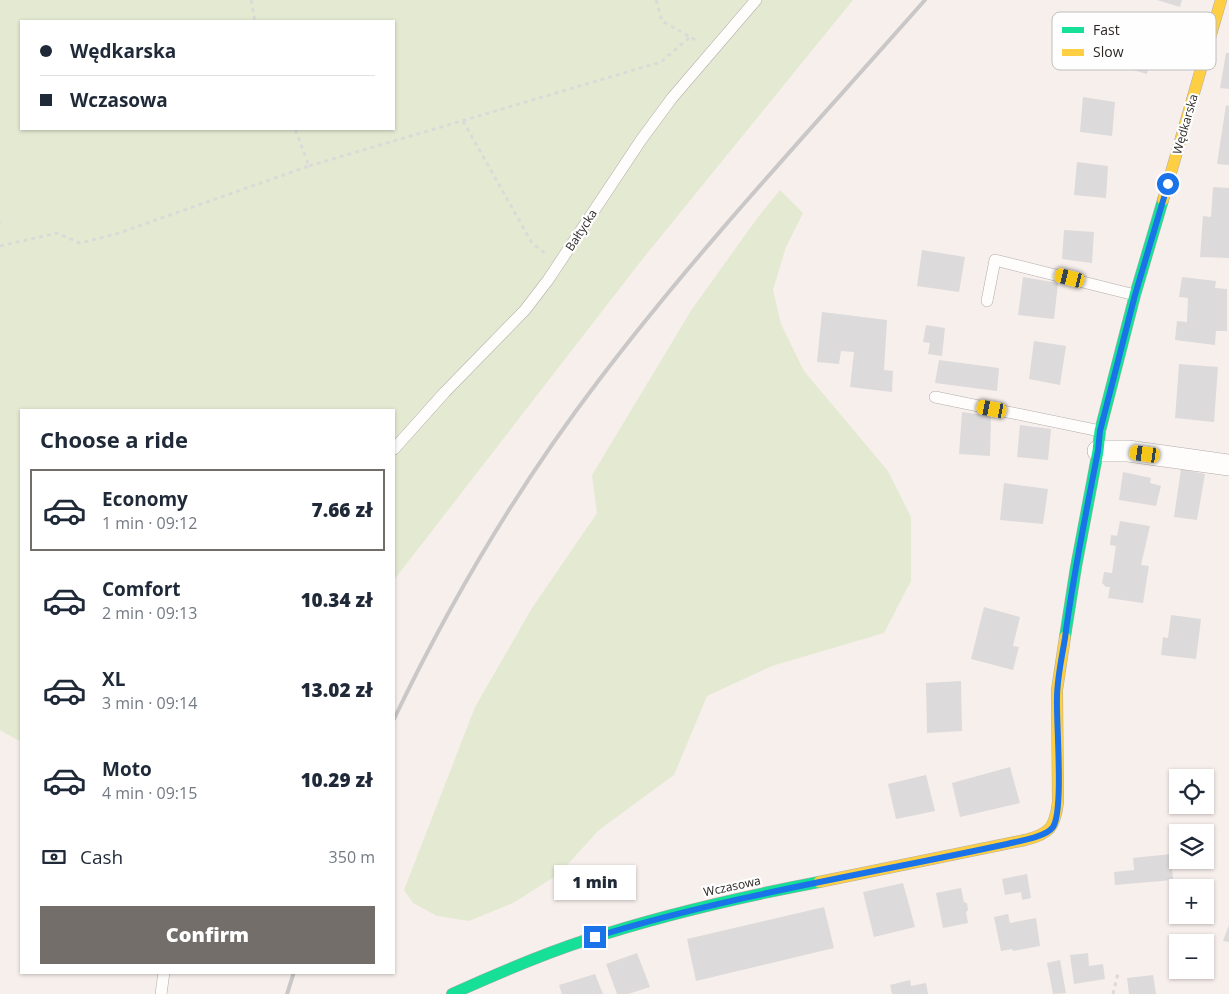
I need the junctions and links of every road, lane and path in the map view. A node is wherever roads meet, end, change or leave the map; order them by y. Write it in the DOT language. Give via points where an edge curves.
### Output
graph roads {
  1 [pos="251,0"];
  2 [pos="656,0"];
  3 [pos="756,0"];
  4 [pos="1222,0"];
  5 [pos="255,20"];
  6 [pos="1216,20"];
  7 [pos="690,37"];
  8 [pos="713,49"];
  9 [pos="1201,70"];
  10 [pos="463,121"];
  11 [pos="295,130"];
  12 [pos="310,166"];
  13 [pos="0,246"];
  14 [pos="559,264"];
  15 [pos="1135,295"];
  16 [pos="987,301"];
  17 [pos="935,397"];
  18 [pos="1099,441"];
  19 [pos="395,448"];
  20 [pos="1229,465"];
  21 [pos="1027,839"];
  22 [pos="1118,973"];
  23 [pos="164,974"];
  24 [pos="161,994"];
  25 [pos="452,994"];
  26 [pos="1113,994"];
  1 -- 5 [label="path"];
  2 -- 7 [label="path" via="662,21"];
  3 -- 8 [label="lane, Bałtycka"];
  4 -- 6 [label="street, Wędkarska"];
  7 -- 8 [label="path"];
  7 -- 10 [label="path" via="661,62"];
  8 -- 14 [label="lane, Bałtycka" via="641,140"];
  9 -- 15 [label="street, Wędkarska"];
  10 -- 12 [label="path"];
  10 -- 14 [label="path" via="532,243"];
  11 -- 12 [label="path"];
  12 -- 13 [label="path" via="80,243 57,233"];
  14 -- 19 [label="lane, Bałtycka" via="525,310"];
  15 -- 16 [label="lane" via="995,260"];
  15 -- 18 [label="street, Wędkarska"];
  17 -- 18 [label="lane"];
  18 -- 20 [label="street" via="1128,451"];
  18 -- 21 [label="street, Wędkarska" via="1072,588 1057,696 1056,816 1049,831"];
  21 -- 25 [label="street, Wczasowa" via="663,916 542,955"];
  22 -- 26 [label="path"];
  23 -- 24 [label="lane"];
}
